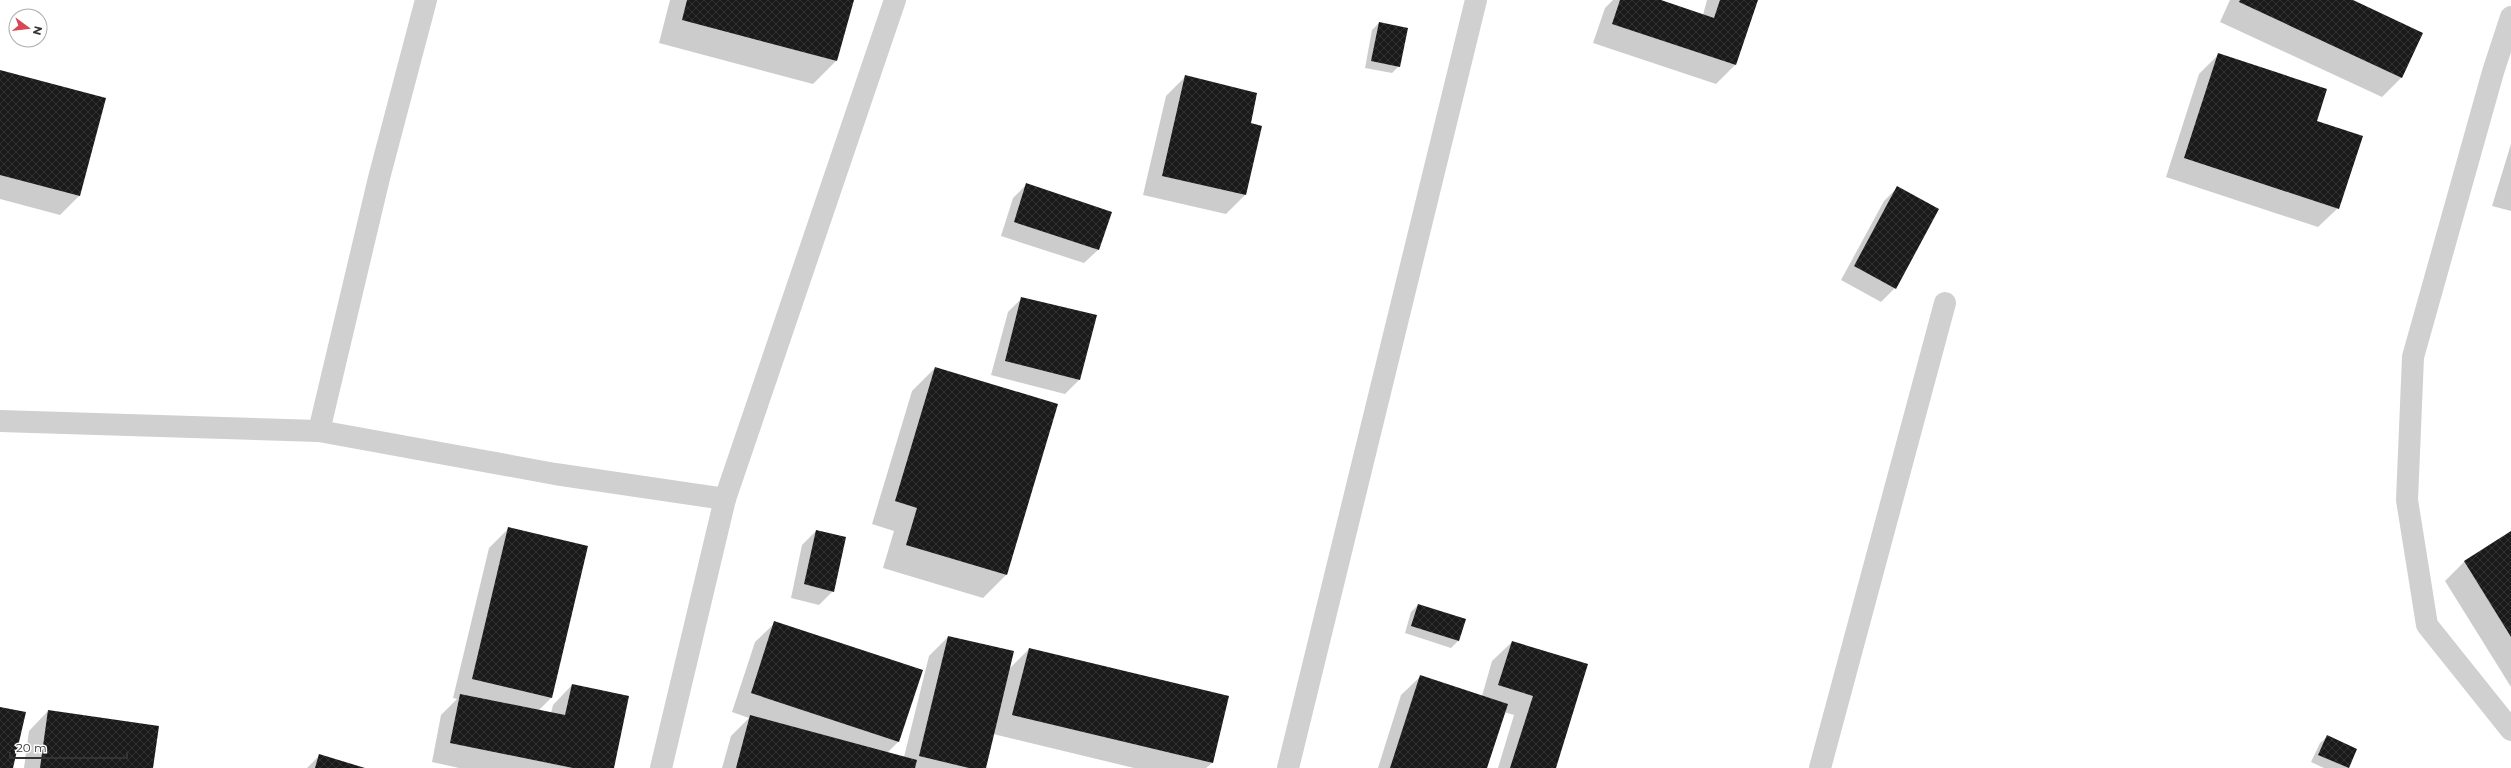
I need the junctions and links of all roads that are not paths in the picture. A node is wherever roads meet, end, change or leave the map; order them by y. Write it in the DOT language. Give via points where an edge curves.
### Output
graph roads {
  1 [pos="426,0"];
  2 [pos="895,0"];
  3 [pos="1476,0"];
  4 [pos="2511,17"];
  5 [pos="1945,302"];
  6 [pos="0,421"];
  7 [pos="319,431"];
  8 [pos="725,499"];
  9 [pos="2511,730"];
  10 [pos="661,768"];
  11 [pos="1288,768"];
  12 [pos="1820,768"];
  1 -- 7 [label="street" via="379,178"];
  2 -- 8 [label="street"];
  3 -- 11 [label="street"];
  4 -- 9 [label="street" via="2493,72 2413,357 2407,500 2427,625"];
  5 -- 12 [label="street"];
  6 -- 7 [label="street"];
  7 -- 8 [label="street" via="555,474"];
  8 -- 10 [label="street"];
}
